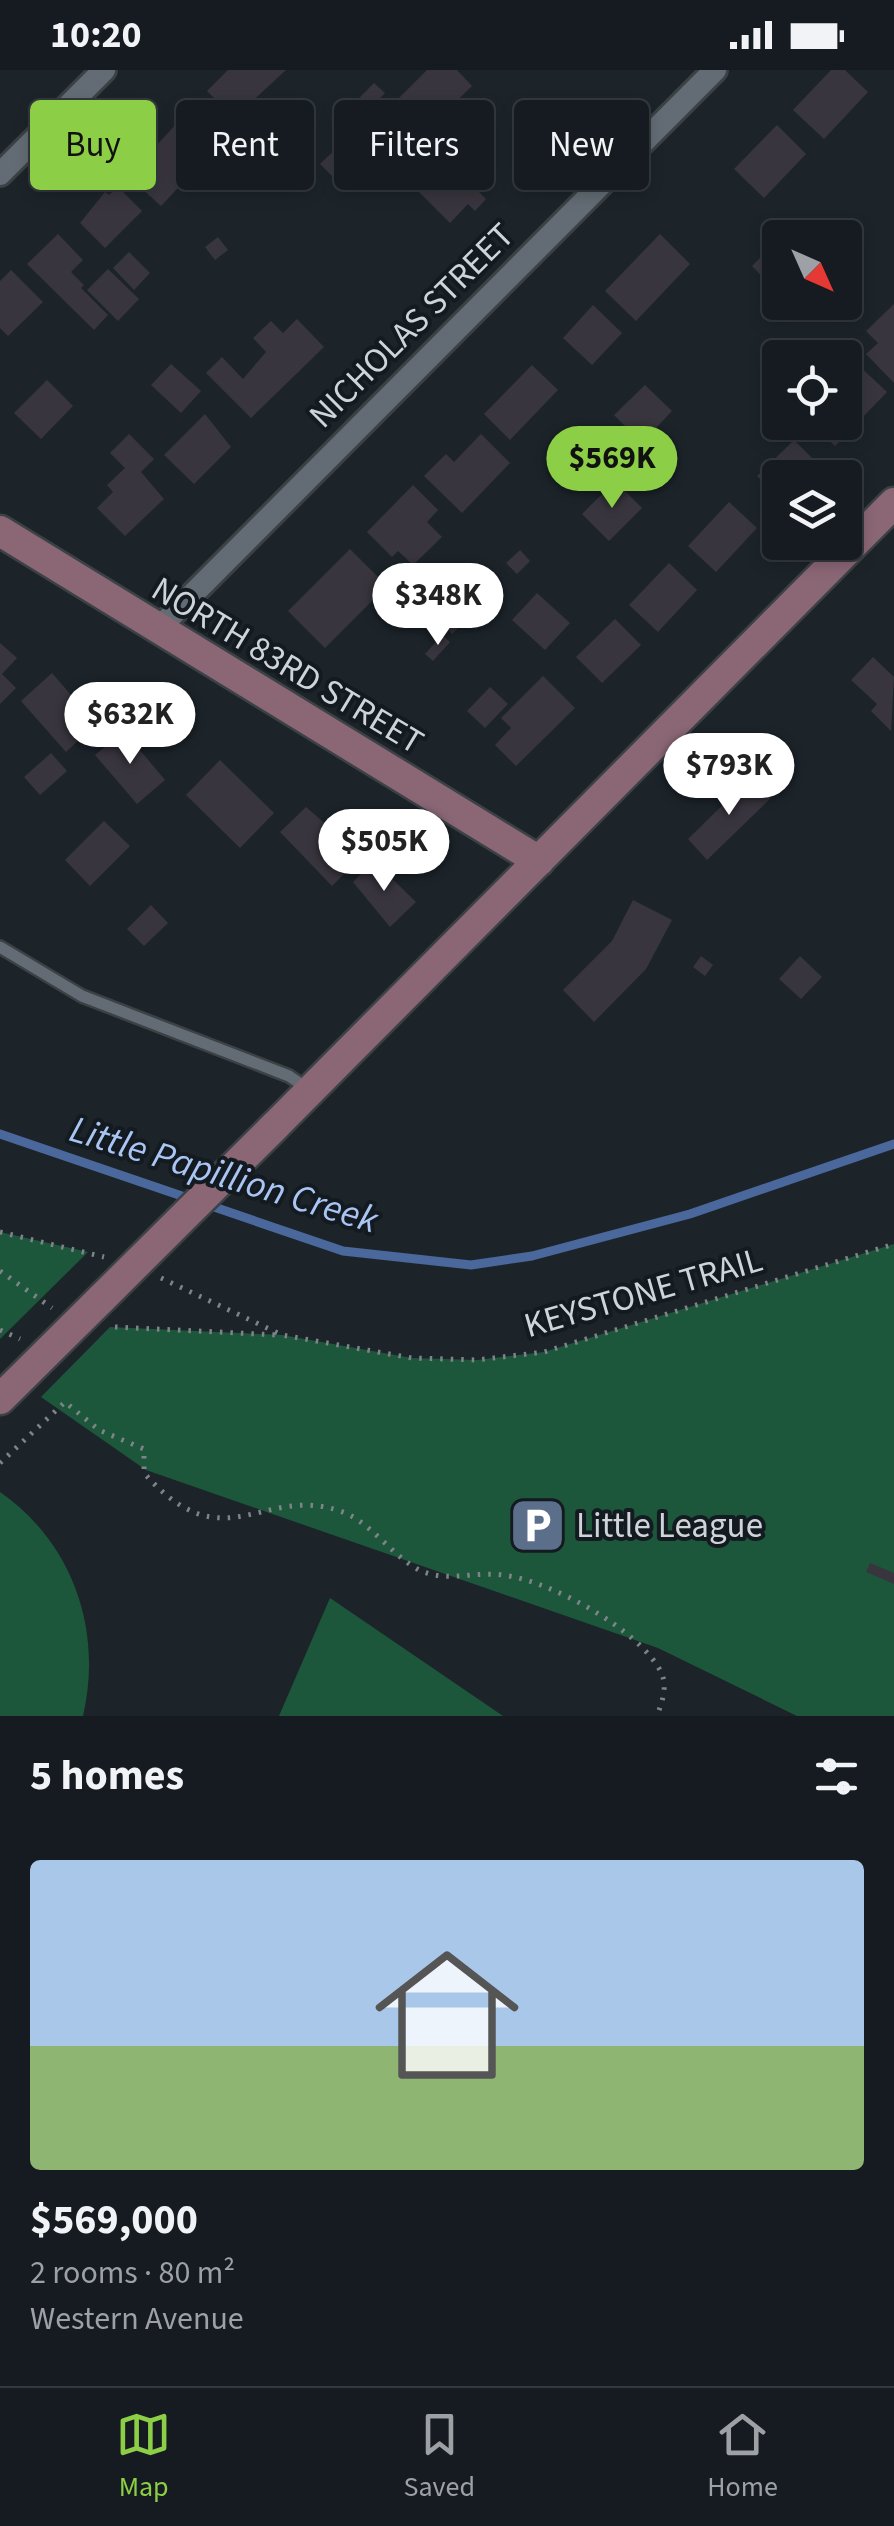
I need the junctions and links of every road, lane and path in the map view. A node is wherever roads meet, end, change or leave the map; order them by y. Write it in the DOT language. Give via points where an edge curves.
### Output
graph roads {
  1 [pos="104,70"];
  2 [pos="714,70"];
  3 [pos="0,174"];
  4 [pos="894,504"];
  5 [pos="0,531"];
  6 [pos="158,629"];
  7 [pos="538,861"];
  8 [pos="0,946"];
  9 [pos="310,1091"];
  10 [pos="894,1244"];
  11 [pos="0,1271"];
  12 [pos="53,1308"];
  13 [pos="107,1312"];
  14 [pos="0,1330"];
  15 [pos="22,1339"];
  16 [pos="0,1399"];
  17 [pos="0,1463"];
  18 [pos="656,1716"];
  1 -- 3 [label="street"];
  2 -- 6 [label="street, NICHOLAS STREET"];
  4 -- 7 [label="street"];
  5 -- 6 [label="street, NORTH 83RD STREET"];
  6 -- 7 [label="street, NORTH 83RD STREET"];
  7 -- 9 [label="street"];
  8 -- 9 [label="lane" via="82,996 288,1076"];
  9 -- 13 [label="street, bridge"];
  10 -- 13 [label="path, KEYSTONE TRAIL" via="544,1352 477,1360 412,1358"];
  11 -- 12 [label="path"];
  13 -- 16 [label="street"];
  14 -- 15 [label="path"];
  17 -- 18 [label="path" via="65,1402 99,1430 144,1449 144,1473 163,1495 216,1520 288,1509 340,1511 420,1570 505,1575 600,1616 622,1629 662,1674"];
}
